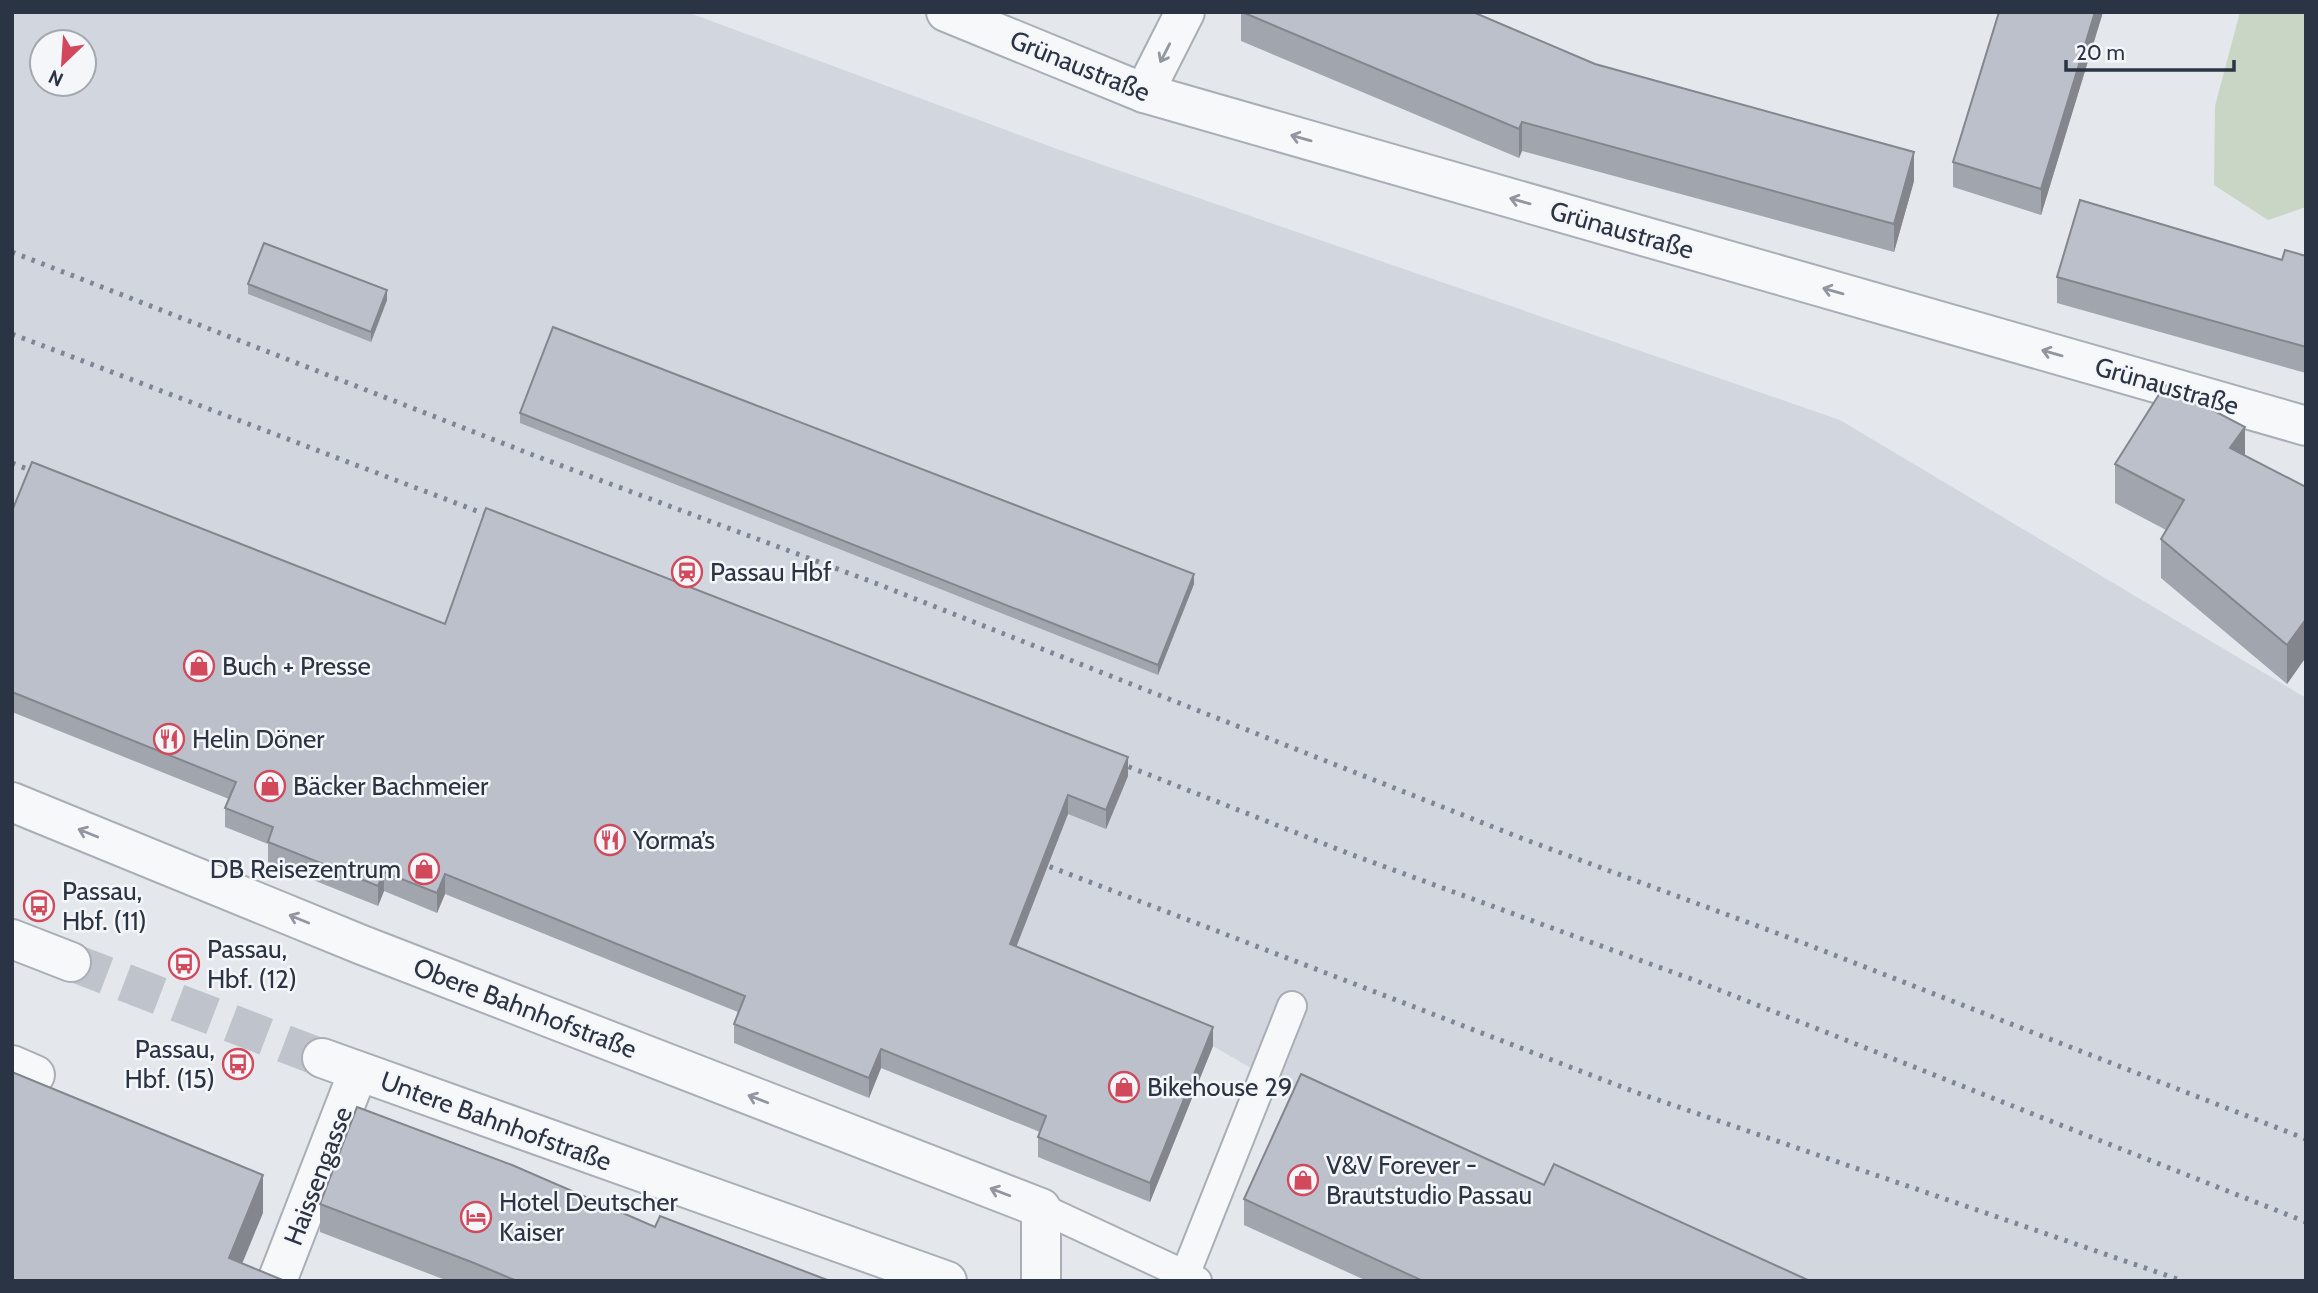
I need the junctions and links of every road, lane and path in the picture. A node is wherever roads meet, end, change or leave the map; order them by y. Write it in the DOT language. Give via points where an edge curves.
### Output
graph roads {
  1 [pos="946,12"];
  2 [pos="1185,12"];
  3 [pos="1144,93"];
  4 [pos="2306,426"];
  5 [pos="12,802"];
  6 [pos="12,939"];
  7 [pos="71,962"];
  8 [pos="1292,1006"];
  9 [pos="322,1058"];
  10 [pos="358,1072"];
  11 [pos="1041,1208"];
  12 [pos="932,1278"];
  13 [pos="1188,1279"];
  14 [pos="277,1281"];
  15 [pos="1041,1281"];
  1 -- 3 [label="street, Grünaustraße"];
  2 -- 3 [label="street, one-way"];
  4 -- 3 [label="street, Grünaustraße, one-way"];
  11 -- 5 [label="street, Obere Bahnhofstraße, one-way" via="362,945"];
  6 -- 7 [label="street"];
  8 -- 13 [label="lane"];
  9 -- 10 [label="street, Untere Bahnhofstraße"];
  10 -- 12 [label="street, Untere Bahnhofstraße"];
  10 -- 14 [label="street, Haissengasse"];
  11 -- 13 [label="lane, Obere Bahnhofstraße"];
  11 -- 15 [label="street"];
}
